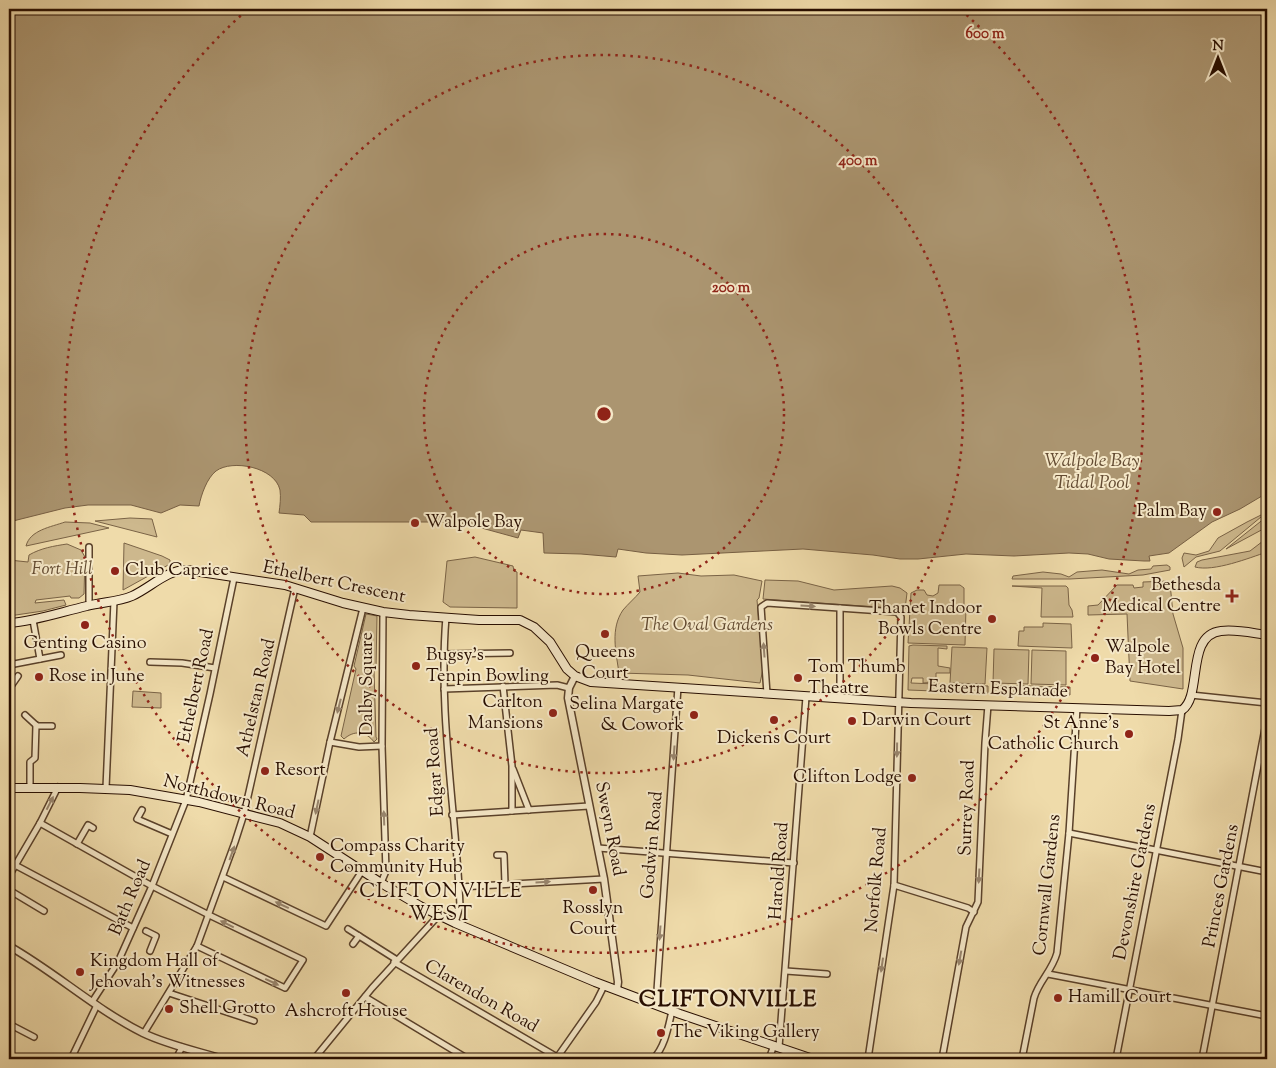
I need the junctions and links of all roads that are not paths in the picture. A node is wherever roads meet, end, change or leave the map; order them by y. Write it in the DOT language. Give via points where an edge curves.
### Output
graph roads {
  1 [pos="89,547"];
  2 [pos="234,578"];
  3 [pos="295,588"];
  4 [pos="114,601"];
  5 [pos="89,605"];
  6 [pos="363,608"];
  7 [pos="840,608"];
  8 [pos="383,612"];
  9 [pos="446,617"];
  10 [pos="33,620"];
  11 [pos="9,623"];
  12 [pos="1267,635"];
  13 [pos="510,653"];
  14 [pos="444,654"];
  15 [pos="61,655"];
  16 [pos="40,659"];
  17 [pos="150,662"];
  18 [pos="9,665"];
  19 [pos="216,668"];
  20 [pos="18,676"];
  21 [pos="575,676"];
  22 [pos="502,686"];
  23 [pos="678,687"];
  24 [pos="569,688"];
  25 [pos="9,689"];
  26 [pos="444,689"];
  27 [pos="767,694"];
  28 [pos="1191,695"];
  29 [pos="806,697"];
  30 [pos="840,698"];
  31 [pos="898,702"];
  32 [pos="1267,703"];
  33 [pos="988,705"];
  34 [pos="1077,708"];
  35 [pos="1182,710"];
  36 [pos="25,716"];
  37 [pos="1267,718"];
  38 [pos="36,725"];
  39 [pos="52,726"];
  40 [pos="330,742"];
  41 [pos="382,746"];
  42 [pos="512,766"];
  43 [pos="58,787"];
  44 [pos="9,788"];
  45 [pos="30,788"];
  46 [pos="106,788"];
  47 [pos="186,800"];
  48 [pos="589,806"];
  49 [pos="142,810"];
  50 [pos="529,810"];
  51 [pos="512,811"];
  52 [pos="244,814"];
  53 [pos="452,815"];
  54 [pos="40,822"];
  55 [pos="93,828"];
  56 [pos="1069,833"];
  57 [pos="172,834"];
  58 [pos="310,837"];
  59 [pos="77,844"];
  60 [pos="598,848"];
  61 [pos="1156,850"];
  62 [pos="666,853"];
  63 [pos="497,855"];
  64 [pos="794,863"];
  65 [pos="15,865"];
  66 [pos="1240,866"];
  67 [pos="362,871"];
  68 [pos="1267,872"];
  69 [pos="9,876"];
  70 [pos="223,877"];
  71 [pos="604,878"];
  72 [pos="381,883"];
  73 [pos="506,884"];
  74 [pos="894,885"];
  75 [pos="152,886"];
  76 [pos="459,887"];
  77 [pos="9,890"];
  78 [pos="44,911"];
  79 [pos="974,912"];
  80 [pos="209,915"];
  81 [pos="438,916"];
  82 [pos="455,923"];
  83 [pos="136,928"];
  84 [pos="348,929"];
  85 [pos="146,931"];
  86 [pos="359,936"];
  87 [pos="353,944"];
  88 [pos="9,946"];
  89 [pos="197,946"];
  90 [pos="150,951"];
  91 [pos="395,961"];
  92 [pos="786,971"];
  93 [pos="827,974"];
  94 [pos="1048,974"];
  95 [pos="604,986"];
  96 [pos="617,990"];
  97 [pos="1129,990"];
  98 [pos="169,993"];
  99 [pos="365,997"];
  100 [pos="95,1003"];
  101 [pos="656,1005"];
  102 [pos="1212,1006"];
  103 [pos="672,1011"];
  104 [pos="1267,1016"];
  105 [pos="254,1021"];
  106 [pos="9,1024"];
  107 [pos="144,1033"];
  108 [pos="34,1038"];
  109 [pos="777,1046"];
  110 [pos="182,1047"];
  111 [pos="556,1058"];
  112 [pos="71,1059"];
  113 [pos="176,1059"];
  114 [pos="223,1059"];
  115 [pos="314,1059"];
  116 [pos="468,1059"];
  117 [pos="653,1059"];
  118 [pos="770,1059"];
  119 [pos="813,1059"];
  120 [pos="868,1059"];
  121 [pos="942,1059"];
  122 [pos="1022,1059"];
  123 [pos="1116,1059"];
  124 [pos="1202,1059"];
  1 -- 5 [label="street"];
  2 -- 3 [label="main road, Ethelbert Crescent"];
  2 -- 4 [label="main road, Ethelbert Crescent" via="178,570 131,596"];
  2 -- 19 [label="street, Ethelbert Road"];
  3 -- 6 [label="main road, Ethelbert Crescent"];
  3 -- 52 [label="street, Athelstan Road"];
  4 -- 5 [label="main road, Ethelbert Crescent"];
  4 -- 46 [label="street"];
  5 -- 10 [label="main road, Ethelbert Crescent"];
  6 -- 8 [label="main road, Ethelbert Crescent"];
  6 -- 40 [label="street, Dalby Square, one-way"];
  27 -- 7 [label="street, one-way" via="761,607 767,603"];
  7 -- 30 [label="street"];
  7 -- 31 [label="street, Norfolk Road" via="897,612 901,617"];
  8 -- 9 [label="main road, Ethelbert Crescent"];
  8 -- 41 [label="street, Dalby Square"];
  9 -- 14 [label="street, Edgar Road"];
  9 -- 21 [label="main road, Ethelbert Crescent" via="527,622 553,646 563,665"];
  10 -- 11 [label="main road, Ethelbert Crescent"];
  10 -- 16 [label="street"];
  12 -- 28 [label="main road" via="1218,631 1209,636 1199,652"];
  13 -- 14 [label="street"];
  14 -- 26 [label="street, Edgar Road"];
  15 -- 16 [label="street"];
  16 -- 18 [label="street"];
  17 -- 19 [label="street"];
  19 -- 47 [label="street, Ethelbert Road"];
  20 -- 25 [label="street"];
  21 -- 23 [label="main road, Eastern Esplanade" via="591,682"];
  21 -- 24 [label="street"];
  22 -- 24 [label="street" via="557,685"];
  22 -- 26 [label="street"];
  22 -- 42 [label="street"];
  23 -- 27 [label="main road, Eastern Esplanade"];
  23 -- 62 [label="street, Godwin Road, one-way"];
  24 -- 48 [label="street, Sweyn Road" via="568,698"];
  26 -- 53 [label="street, Edgar Road"];
  27 -- 29 [label="main road, Eastern Esplanade"];
  28 -- 32 [label="street"];
  28 -- 35 [label="main road"];
  29 -- 30 [label="main road, Eastern Esplanade"];
  29 -- 64 [label="street, Harold Road"];
  30 -- 31 [label="main road, Eastern Esplanade"];
  31 -- 33 [label="main road, Eastern Esplanade"];
  31 -- 74 [label="street, Norfolk Road, one-way"];
  33 -- 34 [label="main road, Eastern Esplanade"];
  33 -- 79 [label="street, Surrey Road, one-way" via="978,902"];
  34 -- 35 [label="main road, Eastern Esplanade"];
  34 -- 56 [label="street, Cornwall Gardens"];
  35 -- 61 [label="street, Devonshire Gardens"];
  36 -- 38 [label="street"];
  37 -- 66 [label="street, Princes Gardens"];
  38 -- 39 [label="street"];
  38 -- 45 [label="street"];
  40 -- 41 [label="street, Dalby Square" via="358,747"];
  40 -- 58 [label="street, one-way"];
  72 -- 41 [label="street, one-way" via="386,871"];
  42 -- 50 [label="street"];
  42 -- 51 [label="street"];
  43 -- 45 [label="main road, Northdown Road"];
  43 -- 46 [label="main road, Northdown Road"];
  54 -- 43 [label="street, one-way"];
  44 -- 45 [label="main road, Northdown Road"];
  46 -- 47 [label="main road, Northdown Road"];
  47 -- 52 [label="main road, Northdown Road"];
  47 -- 57 [label="street, Bath Road"];
  48 -- 50 [label="street"];
  48 -- 60 [label="street, Sweyn Road"];
  49 -- 57 [label="street" via="137,819"];
  50 -- 51 [label="street"];
  51 -- 53 [label="street"];
  52 -- 58 [label="main road, Northdown Road" via="280,823"];
  70 -- 52 [label="street, Athelstan Road, one-way"];
  53 -- 76 [label="street, Edgar Road"];
  54 -- 59 [label="street"];
  54 -- 65 [label="street"];
  55 -- 59 [label="street" via="88,825"];
  56 -- 61 [label="street"];
  56 -- 94 [label="street, Cornwall Gardens" via="1057,953"];
  57 -- 75 [label="street, Bath Road"];
  58 -- 67 [label="main road, Northdown Road"];
  59 -- 75 [label="street"];
  60 -- 62 [label="street"];
  60 -- 71 [label="street, Sweyn Road"];
  61 -- 66 [label="street"];
  61 -- 97 [label="street, Devonshire Gardens"];
  62 -- 64 [label="street"];
  62 -- 101 [label="street, Godwin Road, one-way"];
  63 -- 73 [label="street" via="504,855"];
  64 -- 92 [label="street, Harold Road"];
  65 -- 69 [label="street"];
  65 -- 83 [label="street"];
  66 -- 68 [label="street"];
  66 -- 102 [label="street, Princes Gardens"];
  67 -- 70 [label="street, one-way" via="326,926"];
  67 -- 72 [label="main road, Northdown Road"];
  70 -- 80 [label="street, Athelstan Road"];
  73 -- 71 [label="street, one-way"];
  71 -- 96 [label="street, Sweyn Road"];
  72 -- 81 [label="main road, Northdown Road"];
  73 -- 76 [label="street"];
  74 -- 79 [label="street"];
  74 -- 120 [label="street, Norfolk Road, one-way"];
  75 -- 80 [label="street"];
  75 -- 83 [label="street, Bath Road"];
  76 -- 82 [label="street, Edgar Road" via="460,906"];
  77 -- 78 [label="street"];
  79 -- 121 [label="street, Surrey Road, one-way" via="966,927"];
  80 -- 89 [label="street, Athelstan Road"];
  89 -- 80 [label="street, one-way" via="285,988 303,960"];
  81 -- 82 [label="main road, Northdown Road"];
  81 -- 91 [label="street"];
  82 -- 95 [label="main road, Northdown Road"];
  83 -- 100 [label="street, Bath Road"];
  84 -- 86 [label="street, Clarendon Road"];
  85 -- 90 [label="street" via="156,936"];
  86 -- 87 [label="street"];
  86 -- 91 [label="street, Clarendon Road"];
  88 -- 100 [label="street" via="56,974"];
  89 -- 98 [label="street, Athelstan Road"];
  91 -- 99 [label="street"];
  91 -- 111 [label="street, Clarendon Road"];
  92 -- 93 [label="street"];
  92 -- 109 [label="street, Harold Road"];
  94 -- 97 [label="street"];
  94 -- 122 [label="street, Cornwall Gardens" via="1036,991"];
  95 -- 96 [label="main road, Northdown Road"];
  95 -- 111 [label="street, Clarendon Road"];
  96 -- 101 [label="main road, Northdown Road"];
  97 -- 102 [label="street"];
  97 -- 123 [label="street, Devonshire Gardens"];
  98 -- 105 [label="street"];
  98 -- 107 [label="street, Athelstan Road"];
  99 -- 115 [label="street"];
  99 -- 116 [label="street"];
  100 -- 107 [label="street"];
  100 -- 112 [label="street, Bath Road"];
  101 -- 103 [label="main road, Northdown Road"];
  102 -- 104 [label="street"];
  102 -- 124 [label="street, Princes Gardens"];
  103 -- 109 [label="main road, Northdown Road"];
  103 -- 117 [label="street" via="659,1054"];
  106 -- 108 [label="street"];
  107 -- 110 [label="street"];
  109 -- 118 [label="street, Harold Road"];
  109 -- 119 [label="main road, Northdown Road"];
  110 -- 113 [label="street"];
  110 -- 114 [label="street"];
}
